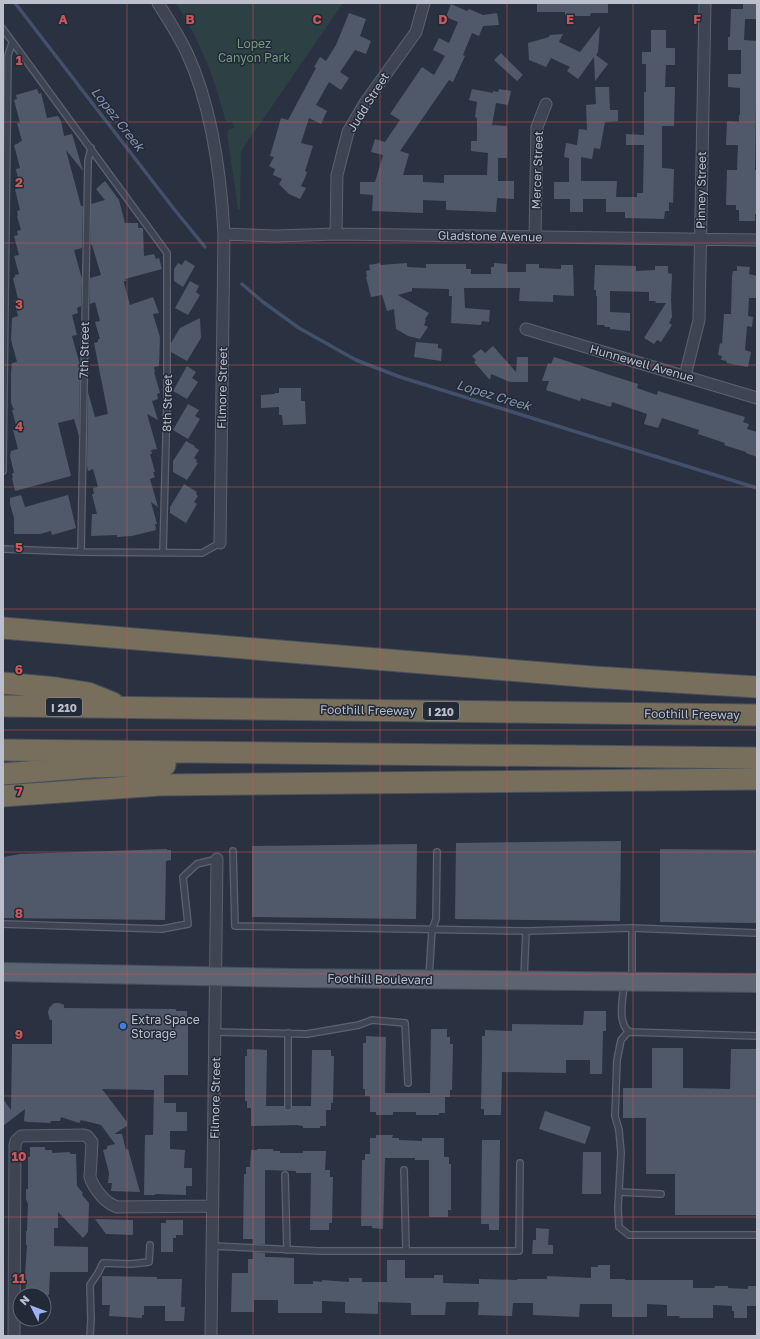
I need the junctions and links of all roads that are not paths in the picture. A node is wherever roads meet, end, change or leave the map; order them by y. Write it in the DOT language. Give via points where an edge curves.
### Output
graph roads {
  1 [pos="158,3"];
  2 [pos="424,3"];
  3 [pos="705,3"];
  4 [pos="3,29"];
  5 [pos="12,43"];
  6 [pos="546,104"];
  7 [pos="91,148"];
  8 [pos="224,234"];
  9 [pos="336,234"];
  10 [pos="535,237"];
  11 [pos="700,239"];
  12 [pos="757,240"];
  13 [pos="526,329"];
  14 [pos="686,376"];
  15 [pos="757,398"];
  16 [pos="3,471"];
  17 [pos="220,543"];
  18 [pos="3,549"];
  19 [pos="80,552"];
  20 [pos="163,553"];
  21 [pos="6,628"];
  22 [pos="3,683"];
  23 [pos="757,687"];
  24 [pos="3,706"];
  25 [pos="125,708"];
  26 [pos="757,715"];
  27 [pos="3,750"];
  28 [pos="402,754"];
  29 [pos="757,758"];
  30 [pos="3,774"];
  31 [pos="757,778"];
  32 [pos="3,796"];
  33 [pos="233,852"];
  34 [pos="437,852"];
  35 [pos="217,859"];
  36 [pos="3,924"];
  37 [pos="632,928"];
  38 [pos="432,930"];
  39 [pos="526,931"];
  40 [pos="757,933"];
  41 [pos="3,972"];
  42 [pos="216,976"];
  43 [pos="429,979"];
  44 [pos="524,980"];
  45 [pos="628,982"];
  46 [pos="757,983"];
  47 [pos="215,1032"];
  48 [pos="629,1032"];
  49 [pos="288,1033"];
  50 [pos="757,1036"];
  51 [pos="408,1083"];
  52 [pos="288,1107"];
  53 [pos="520,1163"];
  54 [pos="404,1170"];
  55 [pos="285,1175"];
  56 [pos="619,1192"];
  57 [pos="661,1194"];
  58 [pos="213,1206"];
  59 [pos="757,1234"];
  60 [pos="150,1245"];
  61 [pos="213,1246"];
  62 [pos="287,1250"];
  63 [pos="406,1250"];
  64 [pos="14,1336"];
  65 [pos="90,1336"];
  66 [pos="212,1336"];
  1 -- 8 [label="street, Filmore Street" via="187,54 207,111 223,210"];
  2 -- 9 [label="street, Judd Street" via="416,32 365,103 348,132 337,175"];
  3 -- 11 [label="street, Pinney Street"];
  4 -- 5 [label="lane"];
  5 -- 7 [label="lane"];
  5 -- 16 [label="lane" via="8,55"];
  6 -- 10 [label="street, Mercer Street" via="537,127"];
  7 -- 19 [label="lane, 7th Street" via="88,160"];
  7 -- 20 [label="lane, 8th Street" via="167,253"];
  8 -- 9 [label="street, Gladstone Avenue"];
  8 -- 17 [label="street, Filmore Street"];
  9 -- 10 [label="street, Gladstone Avenue"];
  10 -- 11 [label="street, Gladstone Avenue"];
  11 -- 12 [label="street, Gladstone Avenue"];
  11 -- 14 [label="street, Pinney Street" via="699,320"];
  13 -- 14 [label="street, Hunnewell Avenue"];
  14 -- 15 [label="street, Hunnewell Avenue"];
  17 -- 20 [label="lane" via="202,553"];
  18 -- 19 [label="lane"];
  19 -- 20 [label="lane"];
  21 -- 23 [label="highway" via="592,677"];
  22 -- 25 [label="highway" via="88,693"];
  24 -- 25 [label="highway, Foothill Freeway / I 210"];
  25 -- 26 [label="highway, Foothill Freeway / I 210"];
  27 -- 28 [label="highway"];
  28 -- 29 [label="highway"];
  28 -- 30 [label="highway" via="90,767"];
  31 -- 32 [label="highway" via="160,784"];
  33 -- 38 [label="lane" via="235,926"];
  34 -- 38 [label="lane" via="436,919"];
  35 -- 36 [label="lane" via="197,864 183,878 188,924 162,929"];
  35 -- 42 [label="street, Filmore Street"];
  37 -- 39 [label="lane"];
  37 -- 40 [label="lane"];
  37 -- 45 [label="lane"];
  38 -- 39 [label="lane"];
  38 -- 43 [label="lane"];
  39 -- 44 [label="lane"];
  41 -- 42 [label="main road, Foothill Boulevard"];
  42 -- 43 [label="main road, Foothill Boulevard"];
  42 -- 47 [label="street, Filmore Street"];
  43 -- 44 [label="main road, Foothill Boulevard"];
  44 -- 45 [label="main road, Foothill Boulevard"];
  45 -- 46 [label="main road, Foothill Boulevard"];
  45 -- 48 [label="lane" via="622,1020"];
  47 -- 49 [label="lane"];
  47 -- 58 [label="street, Filmore Street"];
  48 -- 50 [label="lane"];
  48 -- 56 [label="lane" via="621,1040 617,1060 615,1116 621,1153"];
  49 -- 51 [label="lane" via="307,1034 359,1025 372,1020 405,1023"];
  49 -- 52 [label="lane"];
  53 -- 63 [label="lane" via="519,1251"];
  54 -- 63 [label="lane"];
  55 -- 62 [label="lane"];
  56 -- 57 [label="lane"];
  56 -- 59 [label="lane" via="619,1228 629,1235"];
  58 -- 61 [label="street, Filmore Street"];
  58 -- 64 [label="street" via="113,1205 106,1201 91,1182 92,1142 87,1136 21,1136 15,1145"];
  60 -- 65 [label="lane" via="149,1262 103,1263 90,1285"];
  61 -- 62 [label="lane"];
  61 -- 66 [label="street, Filmore Street"];
  62 -- 63 [label="lane"];
}
